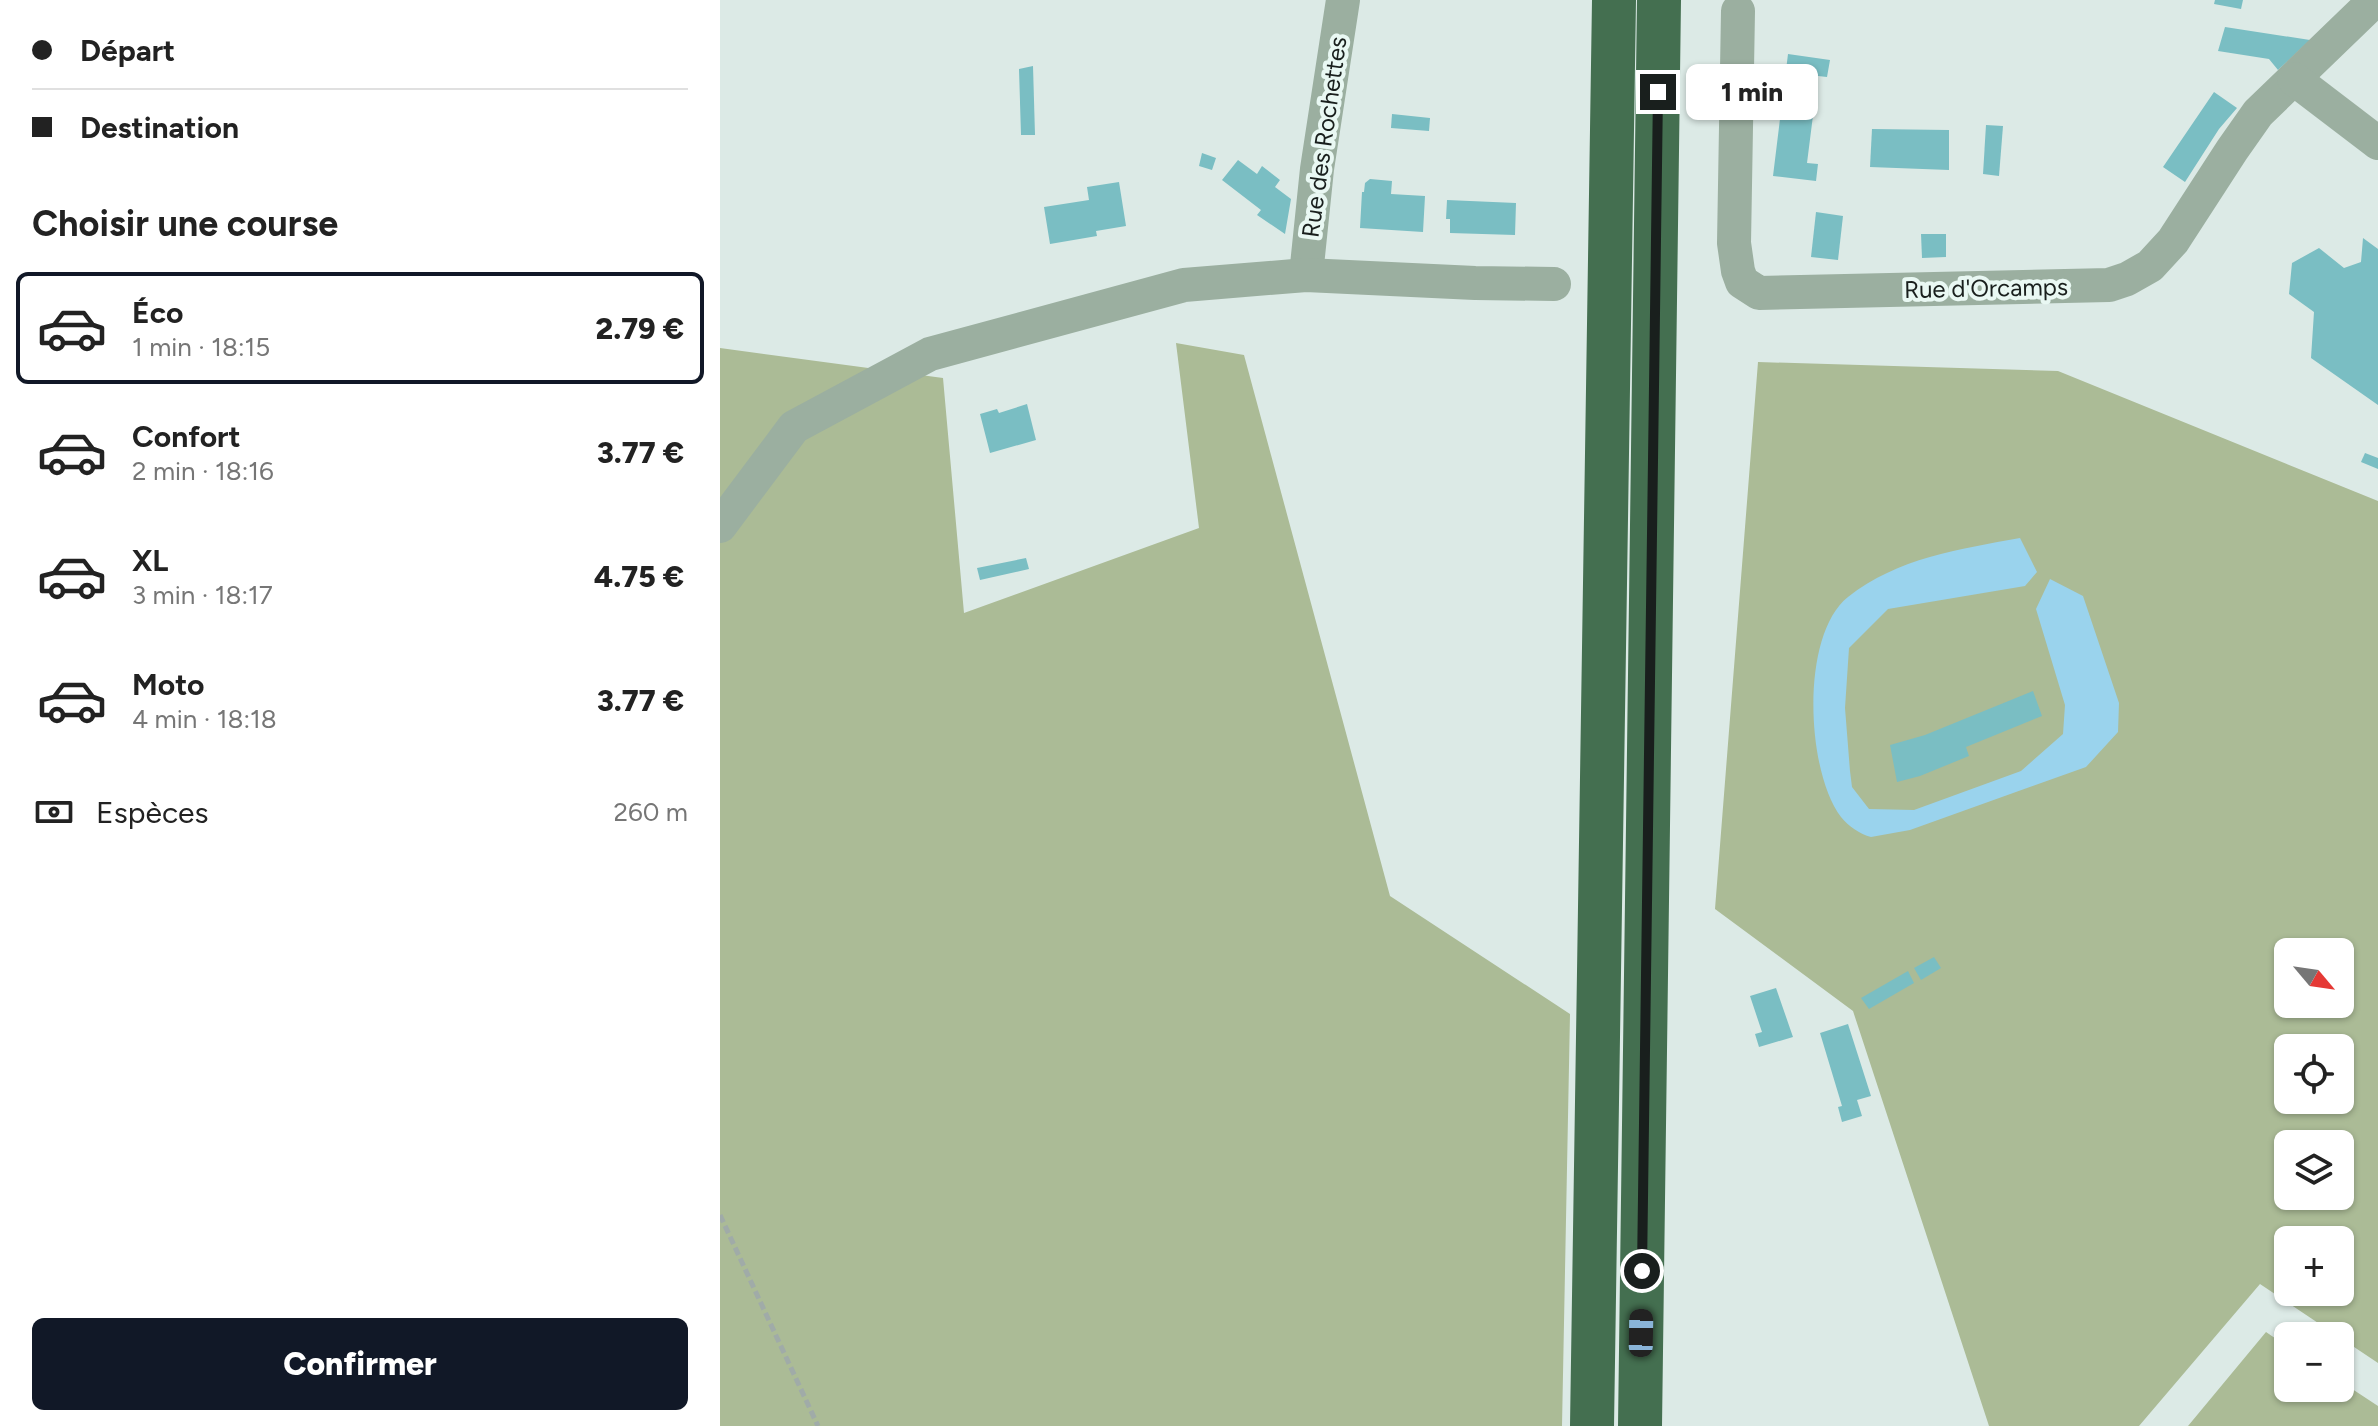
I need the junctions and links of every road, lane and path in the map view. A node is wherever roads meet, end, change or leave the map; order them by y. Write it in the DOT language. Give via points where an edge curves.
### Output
graph roads {
  1 [pos="1343,0"];
  2 [pos="1614,0"];
  3 [pos="1659,0"];
  4 [pos="2375,0"];
  5 [pos="1738,11"];
  6 [pos="2294,79"];
  7 [pos="2378,143"];
  8 [pos="1306,275"];
  9 [pos="1554,284"];
  10 [pos="720,526"];
  11 [pos="720,1215"];
  12 [pos="818,1426"];
  13 [pos="1592,1426"];
  14 [pos="1640,1426"];
  1 -- 8 [label="street, Rue des Rochettes"];
  2 -- 13 [label="highway"];
  3 -- 14 [label="highway"];
  4 -- 6 [label="street, Rue d'Orcamps"];
  5 -- 6 [label="street, Rue d'Orcamps" via="1734,243 1742,282 1759,293 2109,285 2127,279 2150,266 2173,241 2258,113"];
  6 -- 7 [label="street"];
  8 -- 9 [label="street"];
  8 -- 10 [label="street" via="1184,285 930,354 794,427"];
  11 -- 12 [label="path"];
}
